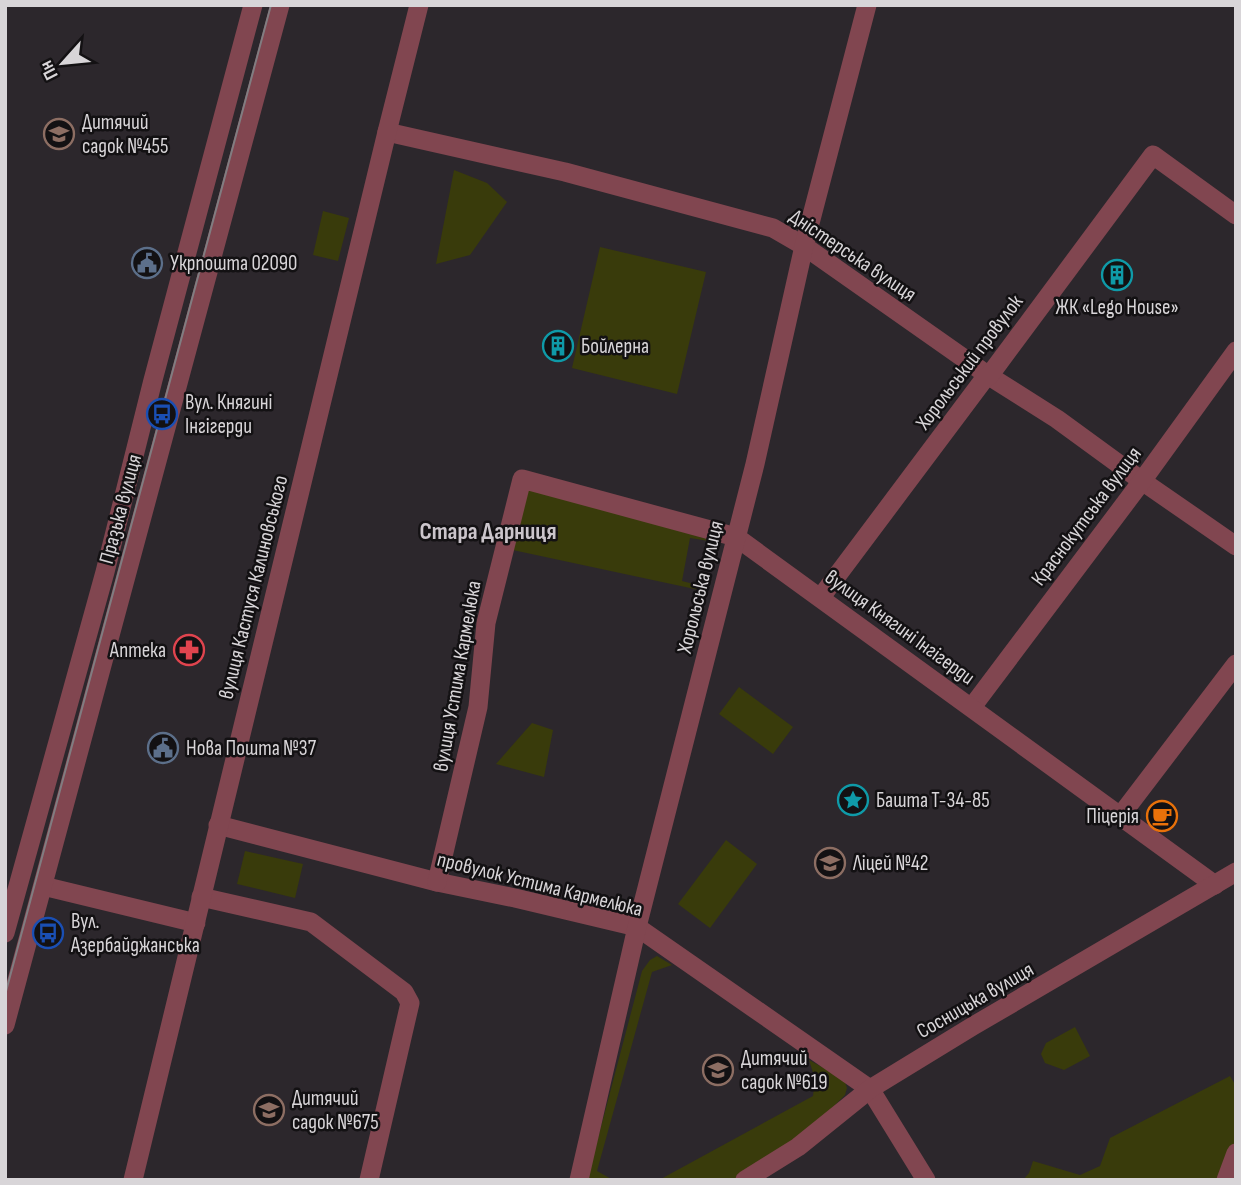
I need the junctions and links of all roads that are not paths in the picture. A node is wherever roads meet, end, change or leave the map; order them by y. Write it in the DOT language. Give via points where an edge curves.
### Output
graph roads {
  1 [pos="253,5"];
  2 [pos="280,5"];
  3 [pos="419,5"];
  4 [pos="867,5"];
  5 [pos="387,132"];
  6 [pos="1236,215"];
  7 [pos="804,246"];
  8 [pos="1236,351"];
  9 [pos="989,376"];
  10 [pos="522,479"];
  11 [pos="1142,481"];
  12 [pos="736,537"];
  13 [pos="1236,546"];
  14 [pos="821,597"];
  15 [pos="1236,664"];
  16 [pos="972,707"];
  17 [pos="1121,815"];
  18 [pos="218,825"];
  19 [pos="1236,872"];
  20 [pos="437,882"];
  21 [pos="1215,885"];
  22 [pos="43,886"];
  23 [pos="201,897"];
  24 [pos="195,923"];
  25 [pos="637,927"];
  26 [pos="5,933"];
  27 [pos="5,1025"];
  28 [pos="870,1089"];
  29 [pos="1236,1153"];
  30 [pos="134,1180"];
  31 [pos="369,1180"];
  32 [pos="579,1180"];
  33 [pos="746,1180"];
  34 [pos="926,1180"];
  35 [pos="1226,1180"];
  1 -- 26 [label="street, Празька вулиця"];
  2 -- 22 [label="street, Празька вулиця"];
  3 -- 5 [label="street, вулиця Кастуся Калиновського"];
  4 -- 7 [label="street, Хорольська вулиця"];
  5 -- 7 [label="street, Дністерська вулиця" via="565,172 773,228"];
  5 -- 18 [label="street, вулиця Кастуся Калиновського"];
  6 -- 9 [label="street, Хорольський провулок" via="1153,155"];
  7 -- 9 [label="street, Дністерська вулиця"];
  7 -- 12 [label="street, Хорольська вулиця"];
  8 -- 11 [label="street, Краснокутська вулиця"];
  9 -- 11 [label="street, Дністерська вулиця"];
  9 -- 14 [label="street, Хорольський провулок"];
  10 -- 12 [label="street, вулиця Княгині Інгігерди"];
  10 -- 20 [label="street, вулиця Устима Кармелюка" via="486,623 478,707"];
  11 -- 13 [label="street, Дністерська вулиця"];
  11 -- 16 [label="street, Краснокутська вулиця"];
  12 -- 14 [label="street, вулиця Княгині Інгігерди"];
  12 -- 25 [label="street, Хорольська вулиця"];
  14 -- 16 [label="street, вулиця Княгині Інгігерди"];
  15 -- 17 [label="street"];
  16 -- 17 [label="street, вулиця Княгині Інгігерди"];
  17 -- 21 [label="street, вулиця Княгині Інгігерди"];
  18 -- 20 [label="street, провулок Устима Кармелюка"];
  18 -- 23 [label="street, вулиця Кастуся Калиновського"];
  19 -- 21 [label="street, Сосницька вулиця"];
  20 -- 25 [label="street, провулок Устима Кармелюка"];
  21 -- 28 [label="street, Сосницька вулиця"];
  22 -- 24 [label="street"];
  22 -- 27 [label="street, Празька вулиця"];
  23 -- 24 [label="street, вулиця Кастуся Калиновського"];
  23 -- 31 [label="street" via="311,922 404,992 410,1003"];
  24 -- 30 [label="street, вулиця Кастуся Калиновського"];
  25 -- 28 [label="street, провулок Устима Кармелюка"];
  25 -- 32 [label="street, Хорольська вулиця"];
  28 -- 33 [label="street, Сосницька вулиця" via="798,1147"];
  28 -- 34 [label="street, провулок Устима Кармелюка"];
  29 -- 35 [label="street"];
}
